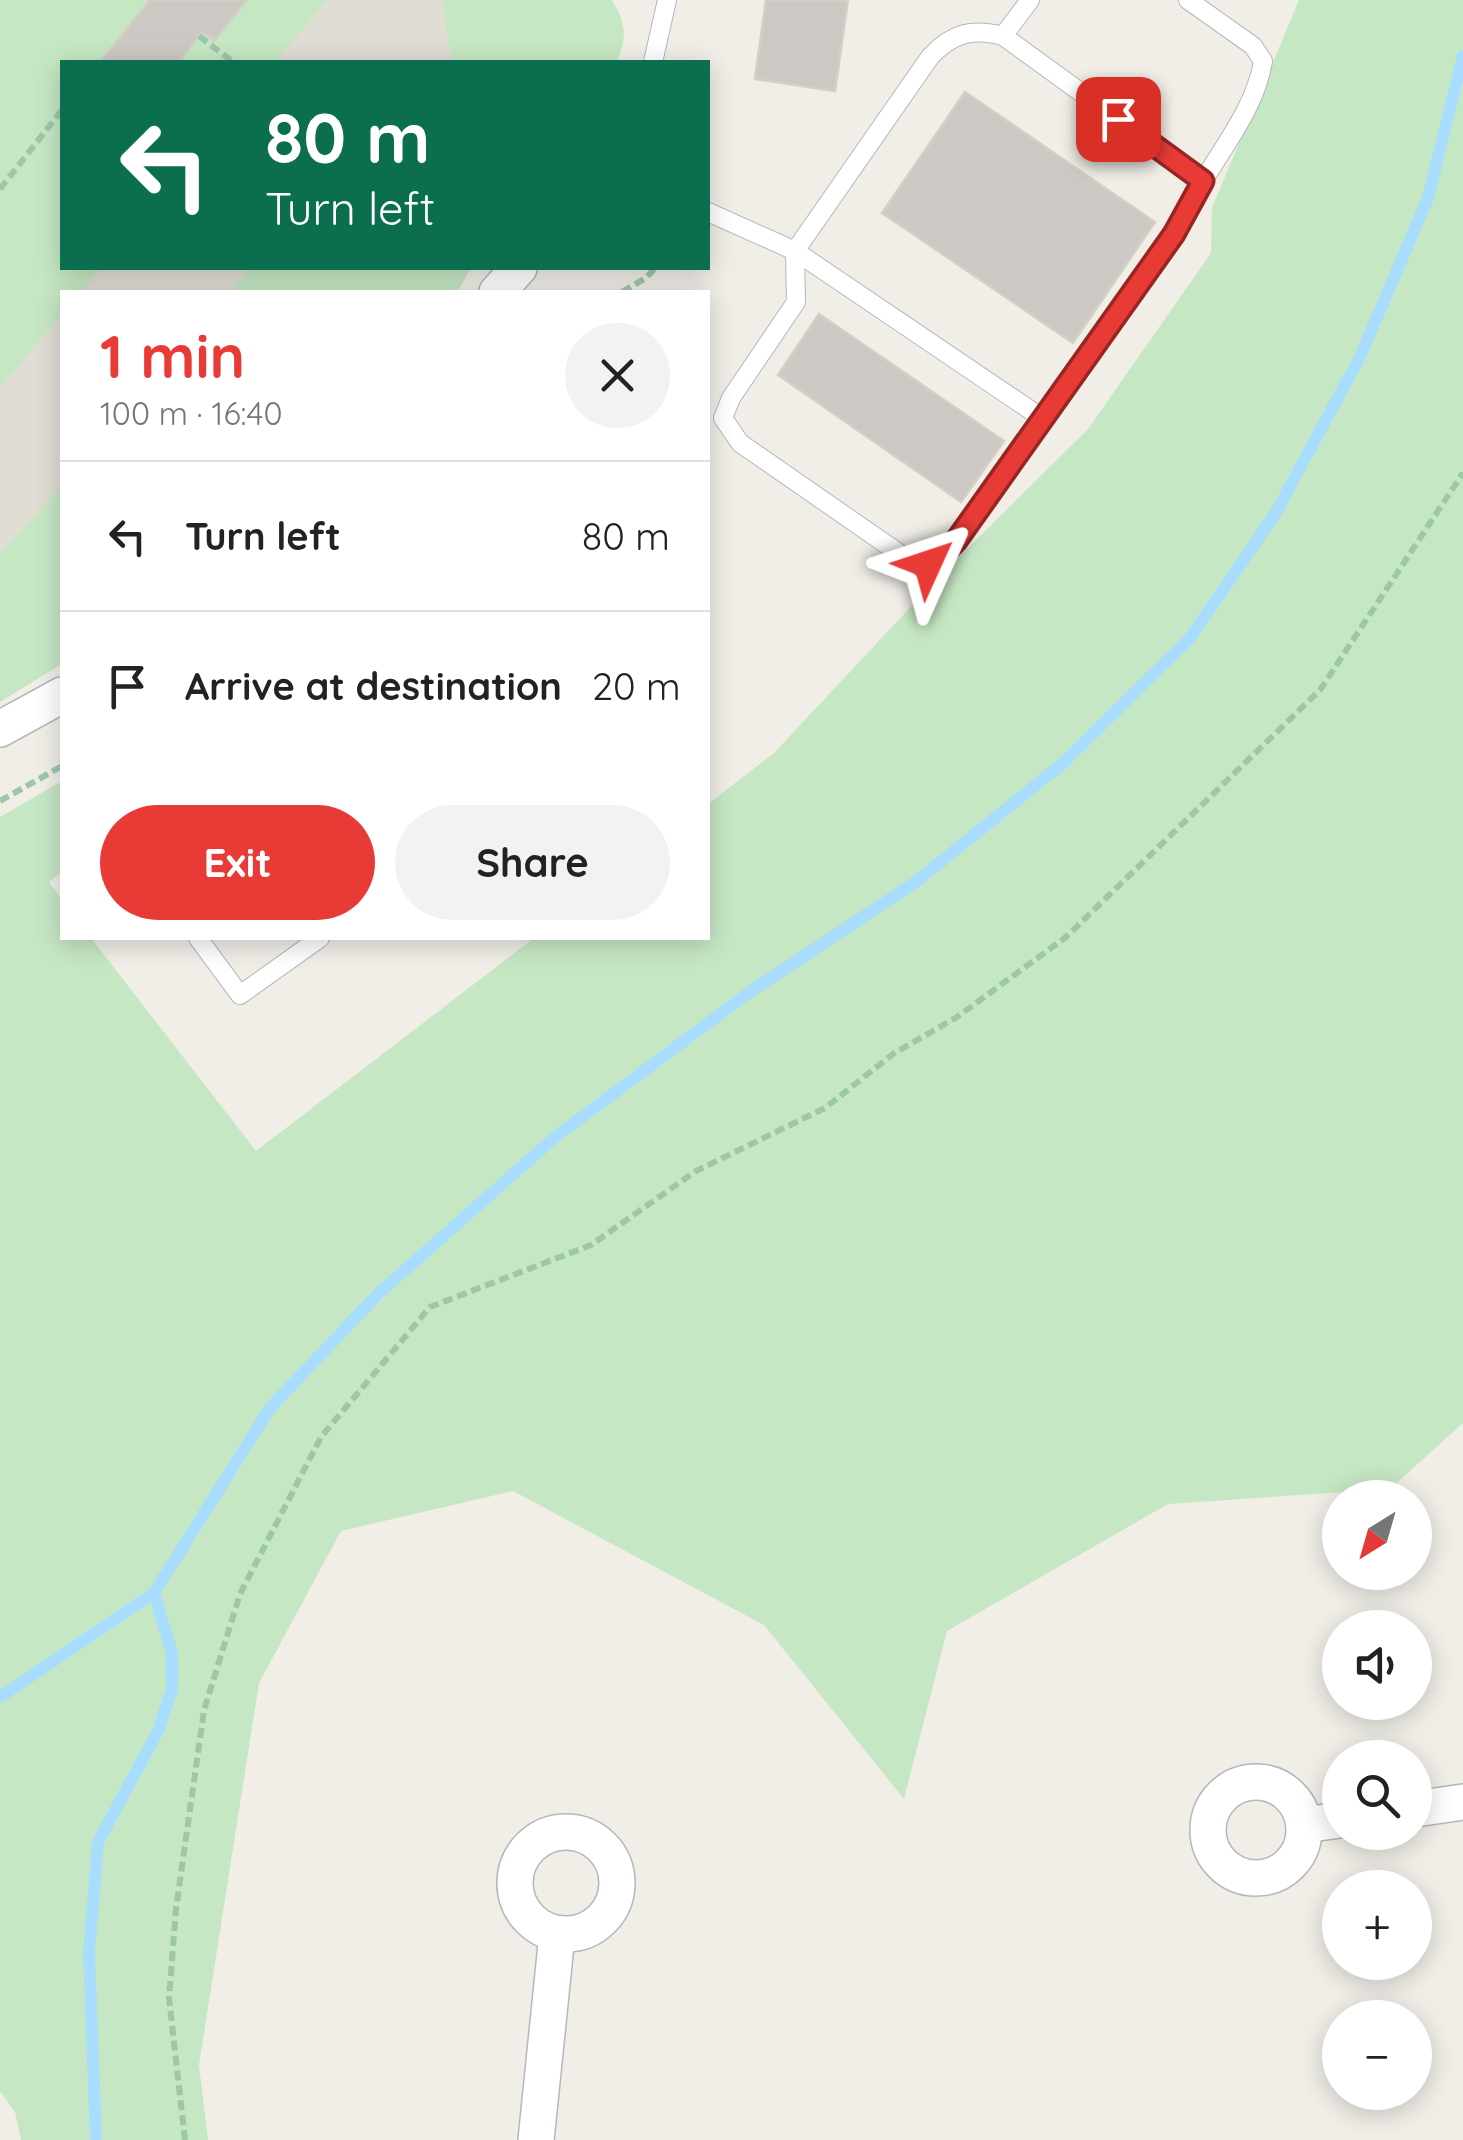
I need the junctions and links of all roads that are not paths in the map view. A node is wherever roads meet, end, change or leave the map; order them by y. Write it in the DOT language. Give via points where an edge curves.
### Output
graph roads {
  1 [pos="667,0"];
  2 [pos="1030,0"];
  3 [pos="1188,0"];
  4 [pos="1004,36"];
  5 [pos="653,60"];
  6 [pos="1203,181"];
  7 [pos="710,213"];
  8 [pos="794,251"];
  9 [pos="516,270"];
  10 [pos="499,290"];
  11 [pos="1042,418"];
  12 [pos="60,696"];
  13 [pos="0,729"];
  14 [pos="199,940"];
  15 [pos="317,940"];
  16 [pos="1463,1802"];
  17 [pos="1432,1807"];
  18 [pos="1322,1822"];
  19 [pos="1304,1825"];
  20 [pos="558,1934"];
  21 [pos="536,2140"];
  1 -- 5 [label="lane"];
  2 -- 4 [label="lane"];
  3 -- 6 [label="lane" via="1254,46 1263,61 1247,109"];
  4 -- 6 [label="lane"];
  4 -- 8 [label="lane" via="968,32 941,44"];
  6 -- 11 [label="lane" via="1174,234"];
  7 -- 8 [label="lane"];
  8 -- 11 [label="lane"];
  8 -- 11 [label="lane" via="796,302 723,418 740,443 903,556 928,564 948,552"];
  9 -- 10 [label="street"];
  12 -- 13 [label="street"];
  14 -- 15 [label="lane" via="240,995"];
  16 -- 17 [label="street"];
  18 -- 19 [label="street"];
  20 -- 21 [label="street"];
}
